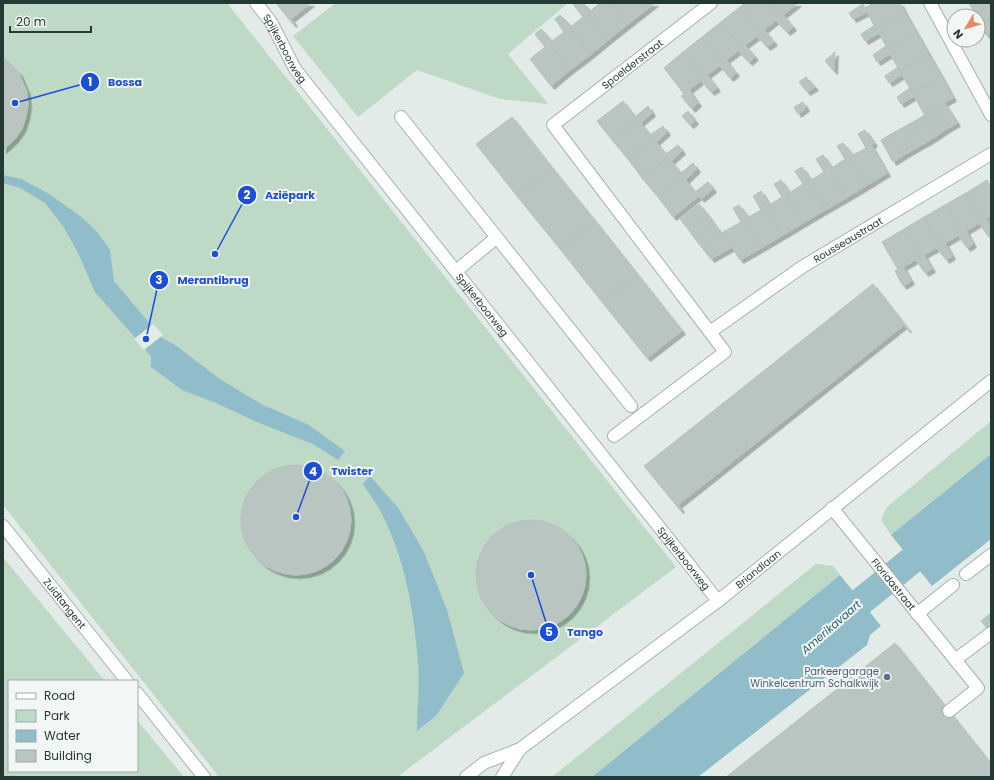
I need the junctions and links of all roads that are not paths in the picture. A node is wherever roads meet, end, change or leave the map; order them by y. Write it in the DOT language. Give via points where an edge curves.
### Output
graph roads {
  1 [pos="256,3"];
  2 [pos="710,3"];
  3 [pos="930,3"];
  4 [pos="991,115"];
  5 [pos="401,117"];
  6 [pos="991,154"];
  7 [pos="496,238"];
  8 [pos="456,271"];
  9 [pos="710,332"];
  10 [pos="991,381"];
  11 [pos="631,406"];
  12 [pos="614,436"];
  13 [pos="832,508"];
  14 [pos="3,526"];
  15 [pos="991,555"];
  16 [pos="966,574"];
  17 [pos="953,585"];
  18 [pos="718,601"];
  19 [pos="915,610"];
  20 [pos="991,633"];
  21 [pos="955,660"];
  22 [pos="126,680"];
  23 [pos="138,694"];
  24 [pos="949,711"];
  25 [pos="520,749"];
  26 [pos="204,777"];
  27 [pos="466,777"];
  28 [pos="502,777"];
  1 -- 8 [label="street, Spijkerboorweg" via="271,22 295,69"];
  2 -- 9 [label="street, Spoelderstraat" via="553,125"];
  3 -- 4 [label="street"];
  5 -- 7 [label="street"];
  6 -- 9 [label="street, Rousseaustraat" via="802,267"];
  7 -- 8 [label="street"];
  7 -- 11 [label="street"];
  8 -- 18 [label="street, Spijkerboorweg"];
  9 -- 12 [label="street" via="725,352"];
  10 -- 13 [label="street, Briandlaan"];
  13 -- 18 [label="street, Briandlaan"];
  13 -- 19 [label="street, Floridastraat"];
  14 -- 22 [label="street, Zuidtangent"];
  15 -- 16 [label="street"];
  17 -- 19 [label="street"];
  18 -- 25 [label="street, Briandlaan"];
  19 -- 21 [label="street, Floridastraat"];
  20 -- 21 [label="street"];
  21 -- 24 [label="street, Floridastraat" via="978,688"];
  23 -- 26 [label="street"];
  25 -- 27 [label="street, Briandlaan" via="484,763"];
  25 -- 28 [label="street, Briandlaan"];
}
